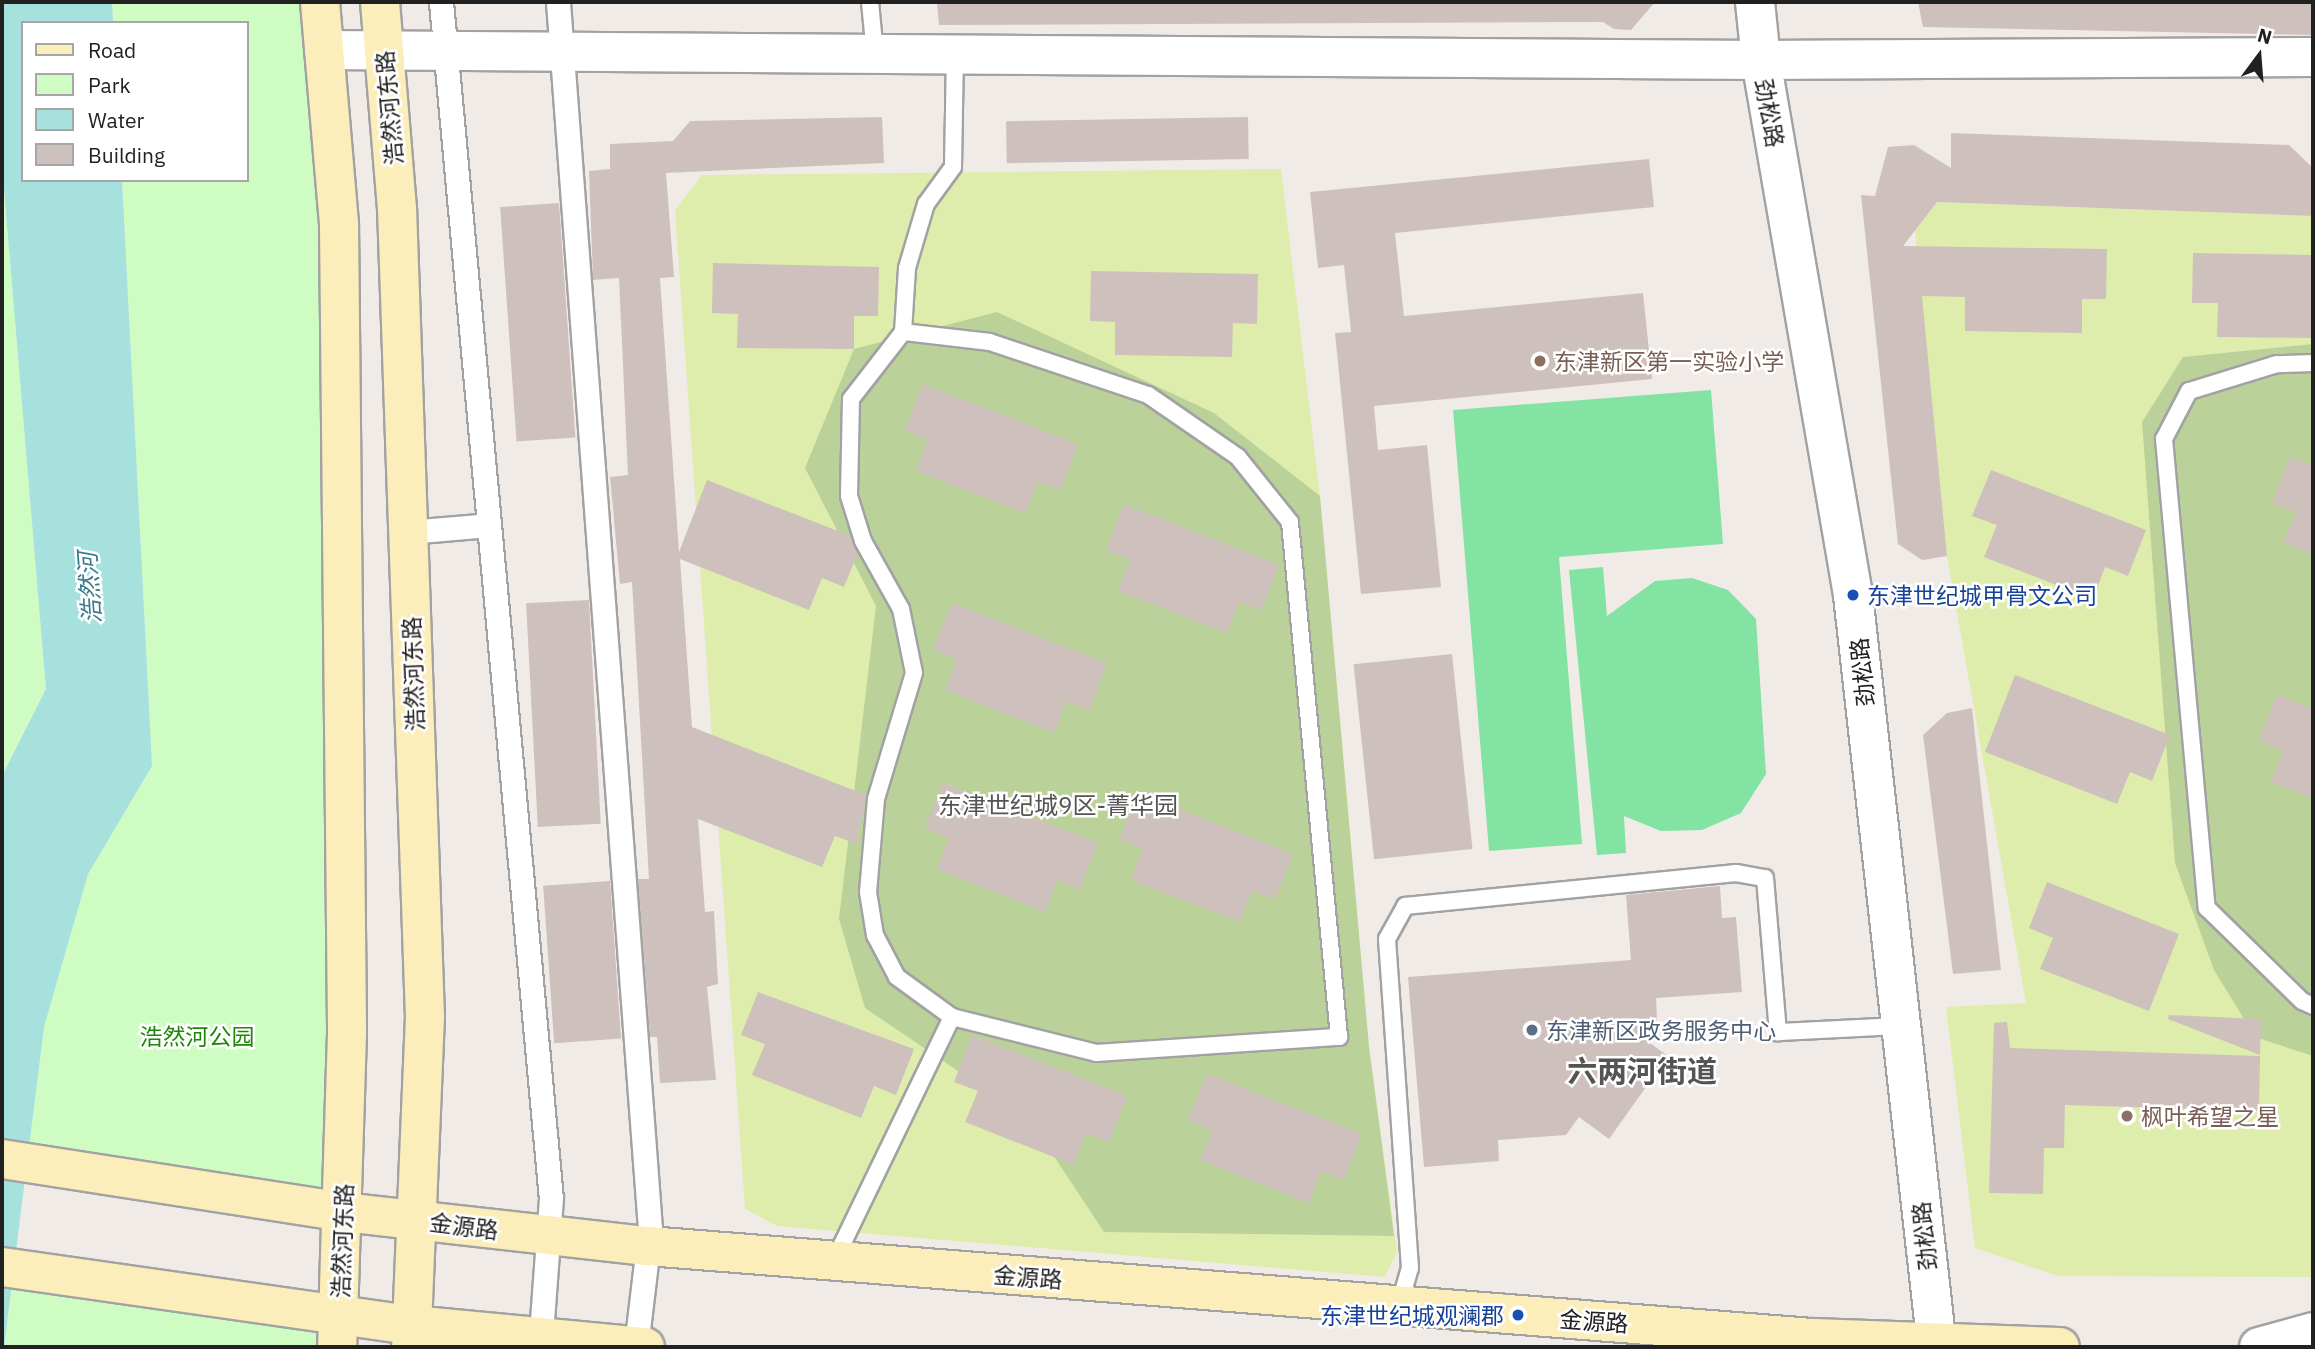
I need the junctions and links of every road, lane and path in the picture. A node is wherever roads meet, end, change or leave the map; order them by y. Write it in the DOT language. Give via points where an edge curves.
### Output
graph roads {
  1 [pos="320,2"];
  2 [pos="380,2"];
  3 [pos="441,2"];
  4 [pos="558,2"];
  5 [pos="870,2"];
  6 [pos="1755,2"];
  7 [pos="324,50"];
  8 [pos="384,50"];
  9 [pos="446,51"];
  10 [pos="564,52"];
  11 [pos="875,54"];
  12 [pos="955,54"];
  13 [pos="2313,57"];
  14 [pos="1760,60"];
  15 [pos="904,332"];
  16 [pos="2313,363"];
  17 [pos="489,525"];
  18 [pos="408,532"];
  19 [pos="2313,1006"];
  20 [pos="952,1017"];
  21 [pos="1901,1026"];
  22 [pos="2,1159"];
  23 [pos="343,1212"];
  24 [pos="417,1220"];
  25 [pos="548,1237"];
  26 [pos="648,1246"];
  27 [pos="834,1261"];
  28 [pos="2,1266"];
  29 [pos="1399,1306"];
  30 [pos="339,1331"];
  31 [pos="2313,1332"];
  32 [pos="412,1336"];
  33 [pos="540,1341"];
  34 [pos="1936,1345"];
  35 [pos="639,1347"];
  36 [pos="2060,1347"];
  37 [pos="2259,1347"];
  1 -- 7 [label="main road, 浩然河东路"];
  2 -- 8 [label="main road, 浩然河东路"];
  3 -- 9 [label="street"];
  4 -- 10 [label="street"];
  5 -- 11 [label="lane"];
  6 -- 14 [label="street, 劲松路"];
  7 -- 8 [label="street"];
  7 -- 23 [label="main road, 浩然河东路" via="339,223 347,1033"];
  8 -- 9 [label="street"];
  8 -- 18 [label="main road, 浩然河东路" via="397,208"];
  9 -- 10 [label="street"];
  9 -- 17 [label="street"];
  10 -- 11 [label="street"];
  10 -- 26 [label="street"];
  11 -- 12 [label="street"];
  12 -- 14 [label="street"];
  12 -- 15 [label="lane" via="953,167 926,204 907,268"];
  13 -- 14 [label="street"];
  14 -- 21 [label="street, 劲松路" via="1853,595"];
  15 -- 20 [label="lane" via="851,399 849,496 863,541 901,609 914,673 897,742 876,799 868,892 875,935 897,977"];
  15 -- 20 [label="lane" via="990,342 1148,395 1238,457 1290,522 1339,1037 1096,1053"];
  16 -- 19 [label="lane" via="2277,364 2189,391 2164,439 2207,908 2302,1001"];
  17 -- 18 [label="street"];
  17 -- 25 [label="street" via="551,1198"];
  18 -- 24 [label="main road, 浩然河东路" via="425,1016"];
  20 -- 27 [label="lane"];
  21 -- 29 [label="lane" via="1778,1032 1765,878 1736,873 1405,906 1387,939 1410,1268"];
  21 -- 34 [label="street, 劲松路"];
  22 -- 23 [label="main road, 金源路"];
  23 -- 24 [label="main road, 金源路"];
  23 -- 30 [label="main road, 浩然河东路"];
  24 -- 25 [label="main road, 金源路"];
  24 -- 32 [label="main road, 浩然河东路"];
  25 -- 26 [label="main road, 金源路"];
  25 -- 33 [label="street"];
  26 -- 27 [label="main road, 金源路"];
  26 -- 35 [label="street"];
  27 -- 29 [label="main road, 金源路"];
  28 -- 30 [label="main road" via="173,1292"];
  29 -- 34 [label="main road, 金源路"];
  30 -- 32 [label="main road"];
  31 -- 37 [label="street"];
  32 -- 33 [label="main road"];
  33 -- 35 [label="main road"];
  34 -- 36 [label="main road, 金源路"];
}
